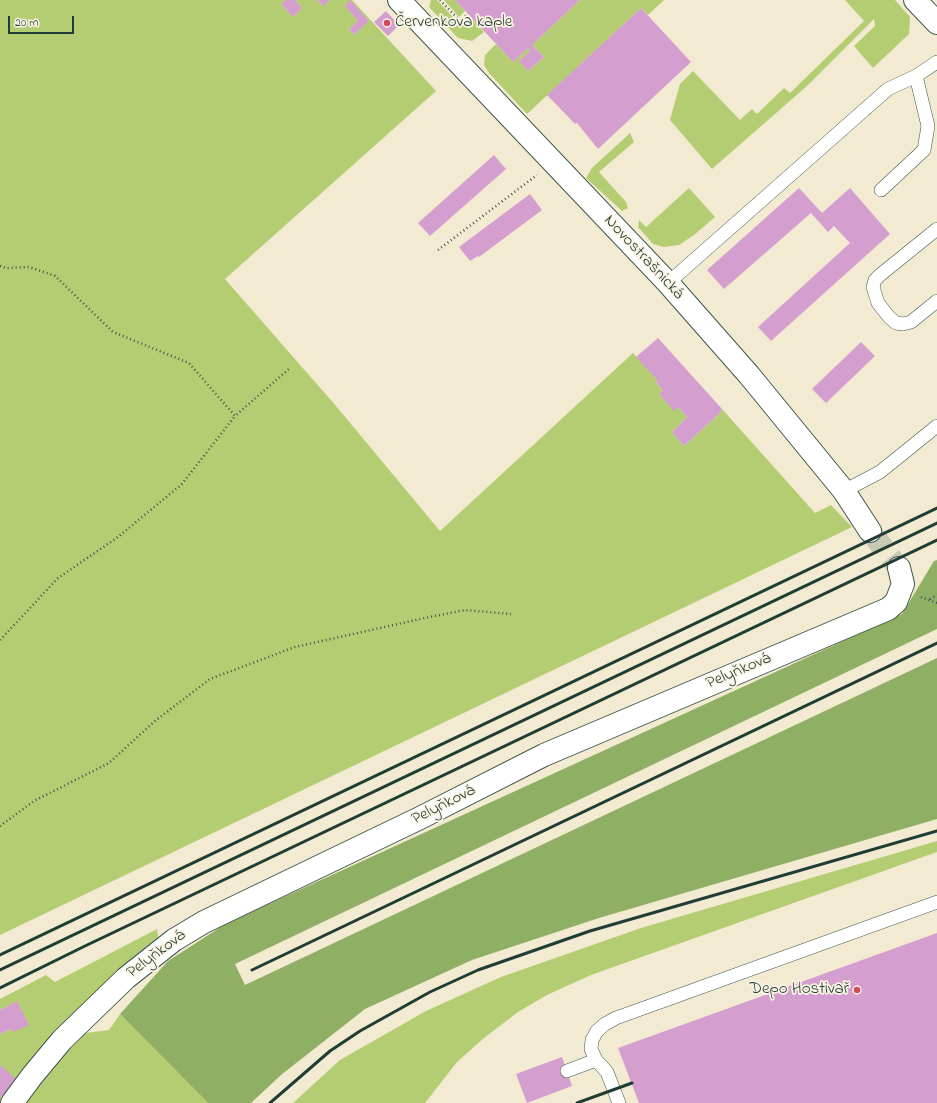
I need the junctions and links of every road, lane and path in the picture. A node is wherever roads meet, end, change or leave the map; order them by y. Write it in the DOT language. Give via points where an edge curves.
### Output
graph roads {
  1 [pos="399,0"];
  2 [pos="440,0"];
  3 [pos="915,0"];
  4 [pos="468,14"];
  5 [pos="937,23"];
  6 [pos="937,63"];
  7 [pos="916,76"];
  8 [pos="554,163"];
  9 [pos="881,190"];
  10 [pos="937,229"];
  11 [pos="438,250"];
  12 [pos="0,266"];
  13 [pos="668,283"];
  14 [pos="937,301"];
  15 [pos="289,369"];
  16 [pos="235,416"];
  17 [pos="937,426"];
  18 [pos="844,491"];
  19 [pos="870,531"];
  20 [pos="899,568"];
  21 [pos="937,595"];
  22 [pos="937,603"];
  23 [pos="511,614"];
  24 [pos="0,640"];
  25 [pos="0,826"];
  26 [pos="937,902"];
  27 [pos="596,1060"];
  28 [pos="567,1071"];
  29 [pos="12,1103"];
  30 [pos="619,1103"];
  1 -- 8 [label="street, Novostrašnická"];
  2 -- 4 [label="path" via="460,21"];
  3 -- 5 [label="street"];
  6 -- 7 [label="lane"];
  7 -- 9 [label="lane" via="928,126 924,150"];
  7 -- 13 [label="lane" via="888,89"];
  8 -- 11 [label="path"];
  8 -- 13 [label="street, Novostrašnická"];
  10 -- 14 [label="lane" via="880,275 873,287 878,303 896,323 911,322"];
  12 -- 16 [label="path" via="29,267 55,276 113,332 189,363"];
  13 -- 18 [label="street, Novostrašnická" via="749,375"];
  15 -- 16 [label="path"];
  16 -- 24 [label="path" via="182,484 118,537 58,578"];
  17 -- 18 [label="lane" via="880,472"];
  18 -- 19 [label="street, Novostrašnická"];
  20 -- 29 [label="street, Pelyňková" via="903,584 901,592 896,602 888,609 544,755 204,922 174,940 148,959 62,1040"];
  21 -- 22 [label="path" via="929,599"];
  23 -- 25 [label="path" via="465,610 425,618 294,647 210,679 155,722 109,763 34,801"];
  26 -- 27 [label="lane" via="616,1018 596,1031 591,1048"];
  27 -- 28 [label="lane"];
  27 -- 30 [label="lane" via="607,1072"];
}
